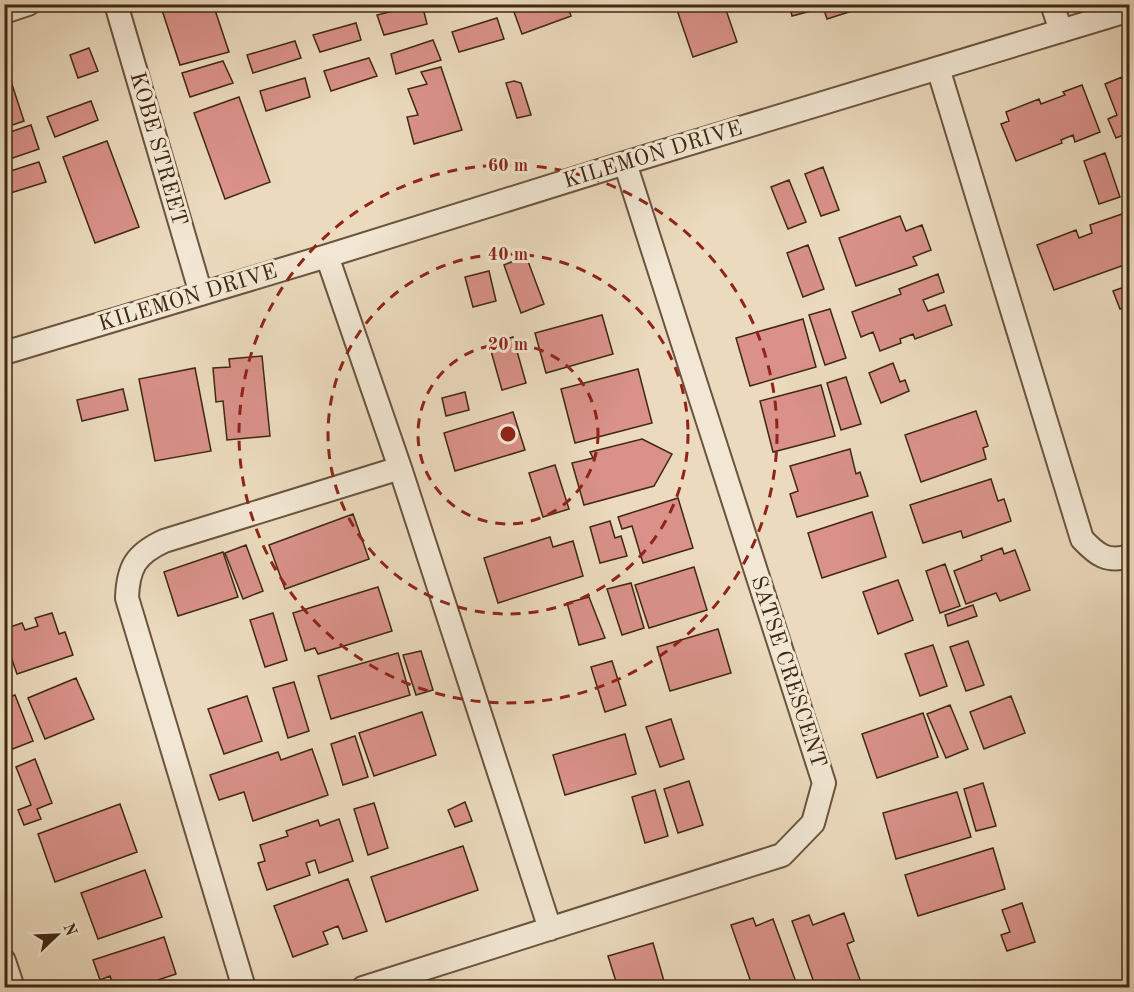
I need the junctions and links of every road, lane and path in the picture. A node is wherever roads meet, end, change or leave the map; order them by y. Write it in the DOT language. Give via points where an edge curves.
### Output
graph roads {
  1 [pos="28,4"];
  2 [pos="116,4"];
  3 [pos="1052,4"];
  4 [pos="1130,10"];
  5 [pos="4,12"];
  6 [pos="1061,31"];
  7 [pos="938,68"];
  8 [pos="625,163"];
  9 [pos="327,256"];
  10 [pos="201,294"];
  11 [pos="4,353"];
  12 [pos="400,468"];
  13 [pos="1130,556"];
  14 [pos="549,929"];
  15 [pos="4,961"];
  16 [pos="13,987"];
  17 [pos="244,987"];
  18 [pos="363,987"];
  1 -- 5 [label="street"];
  2 -- 10 [label="street, KOBE STREET"];
  3 -- 6 [label="street"];
  4 -- 6 [label="street, KILEMON DRIVE"];
  6 -- 7 [label="street, KILEMON DRIVE"];
  7 -- 8 [label="street, KILEMON DRIVE"];
  7 -- 13 [label="street" via="1082,539 1097,555 1119,559"];
  8 -- 9 [label="street, KILEMON DRIVE"];
  8 -- 14 [label="street, SATSE CRESCENT" via="824,783 813,823 782,855"];
  9 -- 10 [label="street, KILEMON DRIVE"];
  9 -- 12 [label="street"];
  10 -- 11 [label="street, KILEMON DRIVE"];
  12 -- 14 [label="street"];
  12 -- 17 [label="street" via="164,541 147,549 132,566 127,581 127,598"];
  14 -- 18 [label="street, SATSE CRESCENT"];
  15 -- 16 [label="street"];
}
